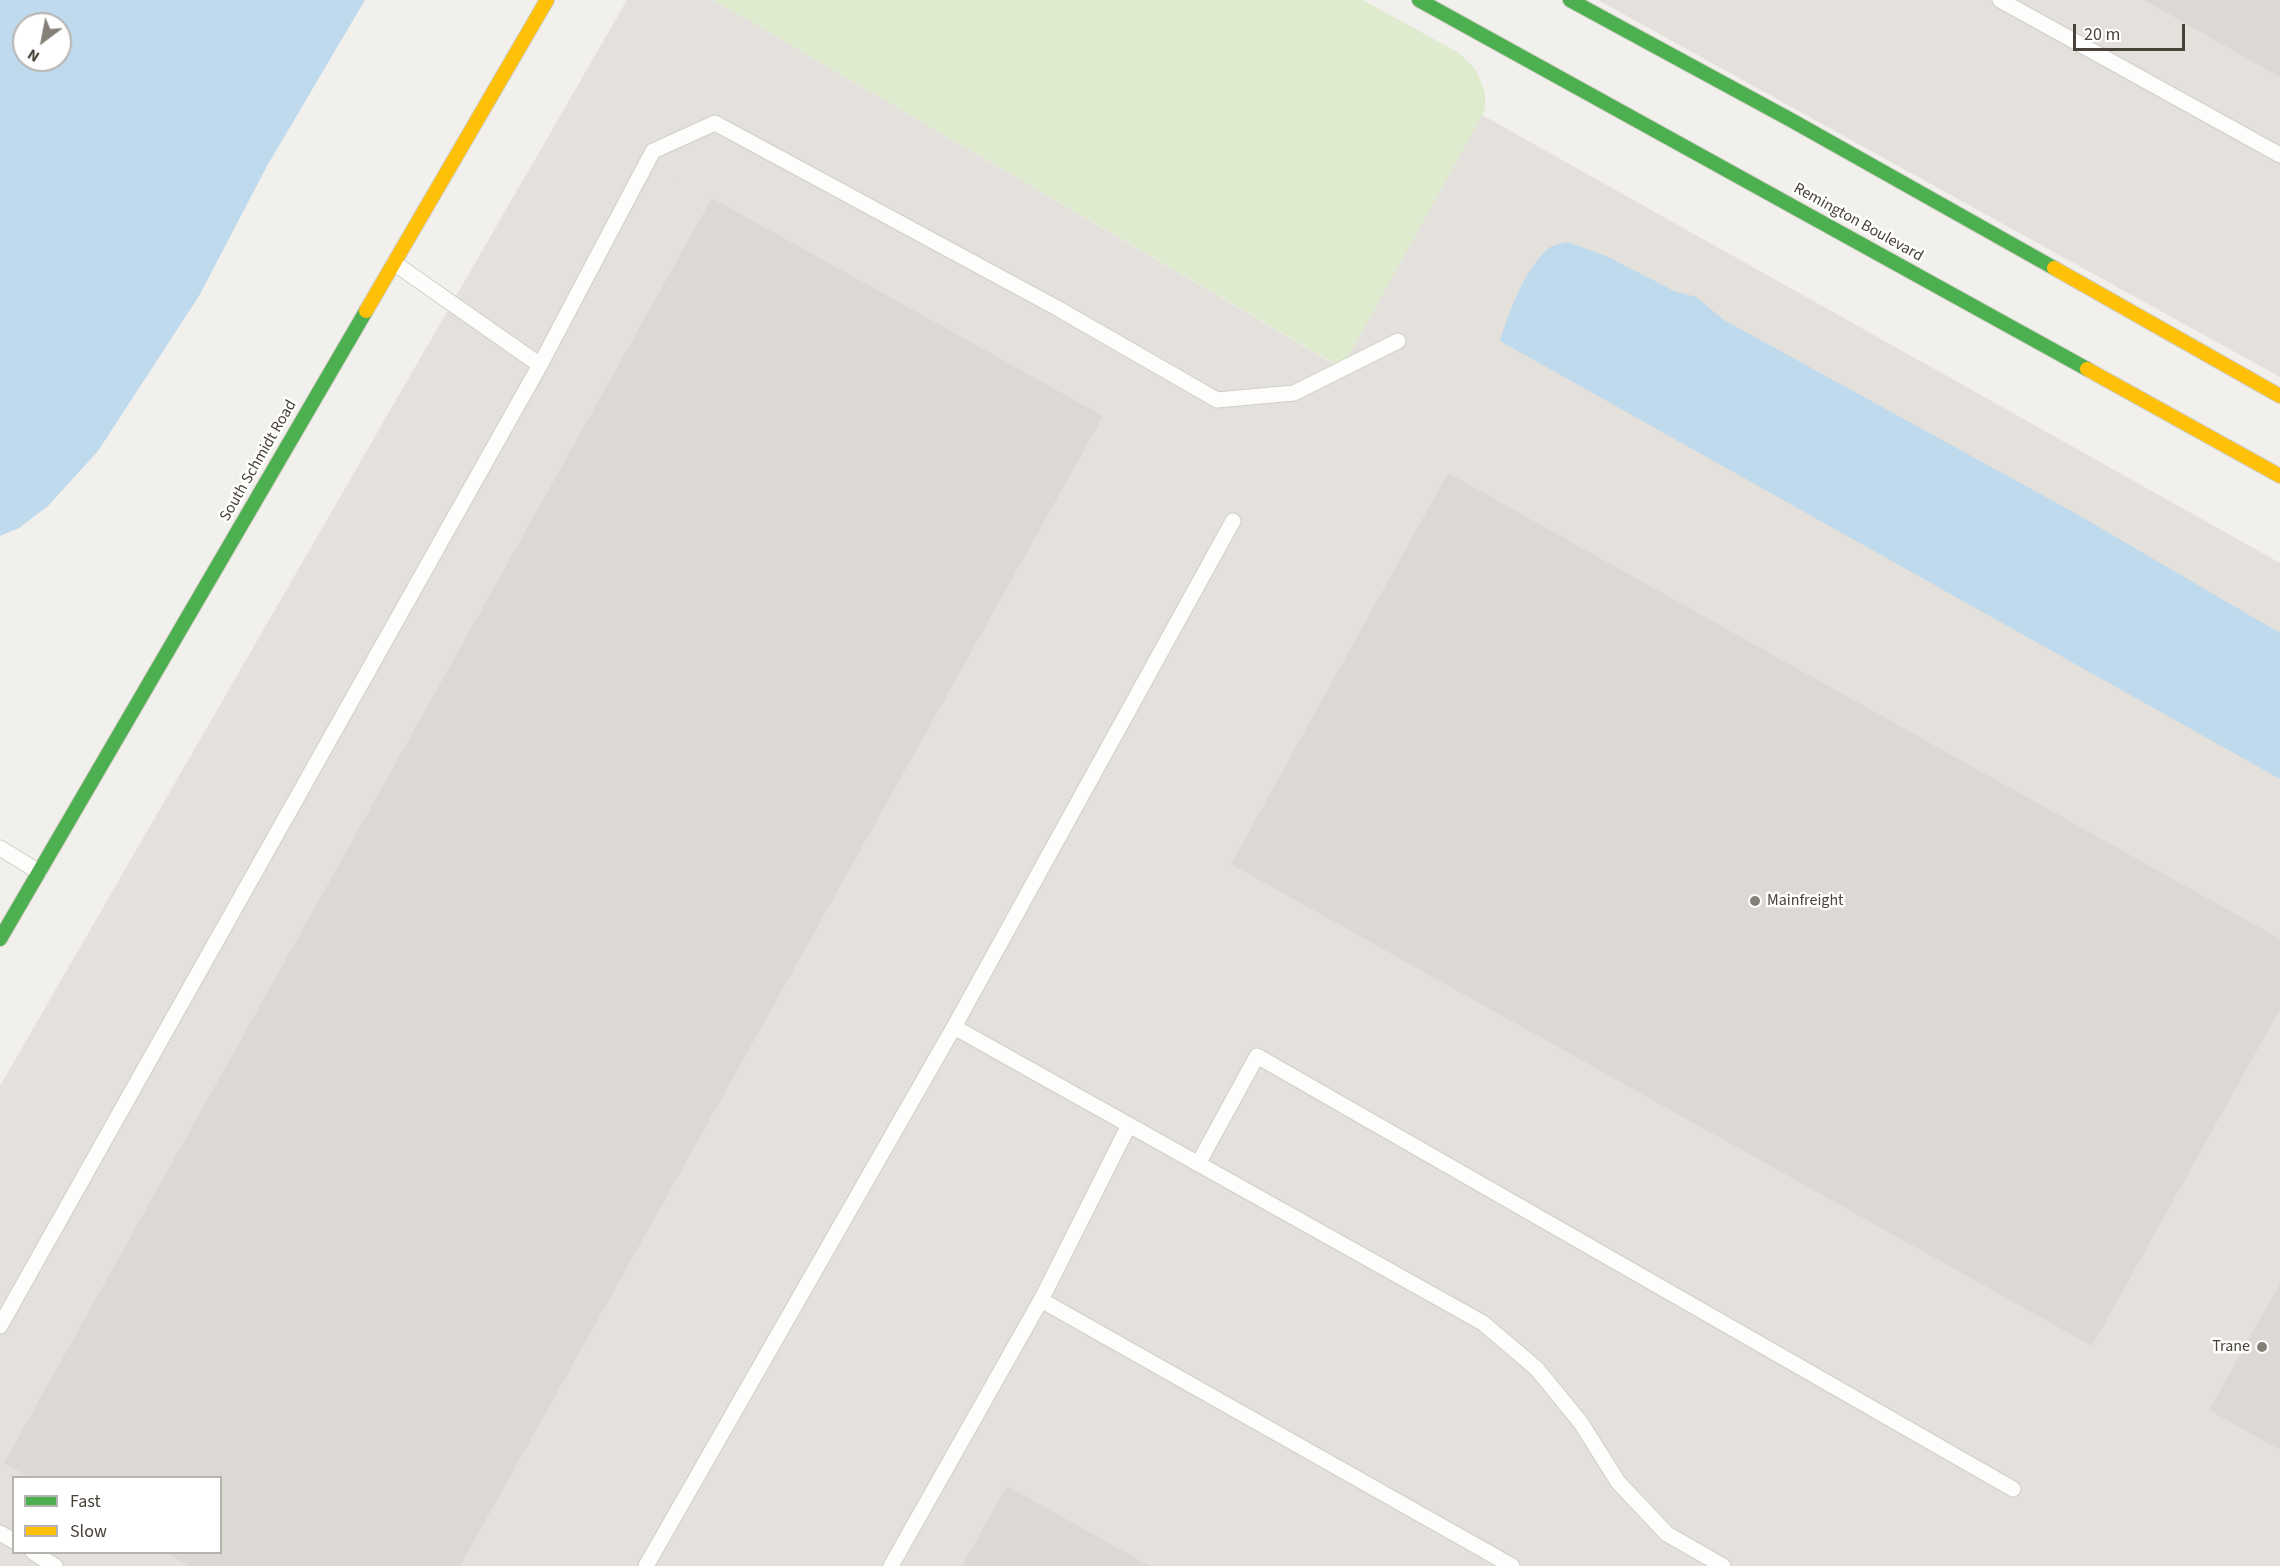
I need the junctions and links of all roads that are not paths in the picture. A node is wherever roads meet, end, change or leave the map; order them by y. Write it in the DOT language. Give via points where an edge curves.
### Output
graph roads {
  1 [pos="547,0"];
  2 [pos="1419,0"];
  3 [pos="1570,0"];
  4 [pos="2000,0"];
  5 [pos="2280,155"];
  6 [pos="394,263"];
  7 [pos="1398,341"];
  8 [pos="540,365"];
  9 [pos="2280,396"];
  10 [pos="2280,476"];
  11 [pos="1233,521"];
  12 [pos="0,848"];
  13 [pos="39,872"];
  14 [pos="0,939"];
  15 [pos="954,1027"];
  16 [pos="1129,1125"];
  17 [pos="1198,1164"];
  18 [pos="1041,1300"];
  19 [pos="0,1326"];
  20 [pos="2013,1488"];
  21 [pos="36,1554"];
  22 [pos="56,1566"];
  23 [pos="646,1566"];
  24 [pos="891,1566"];
  25 [pos="1512,1566"];
  26 [pos="1723,1566"];
  1 -- 6 [label="street, South Schmidt Road"];
  2 -- 10 [label="street, Remington Boulevard"];
  3 -- 9 [label="street"];
  4 -- 5 [label="lane"];
  6 -- 8 [label="lane"];
  6 -- 13 [label="street, South Schmidt Road"];
  7 -- 8 [label="lane" via="1294,393 1217,400 1057,308 715,123 653,151"];
  8 -- 19 [label="lane"];
  11 -- 15 [label="lane"];
  12 -- 13 [label="lane"];
  13 -- 14 [label="street, South Schmidt Road"];
  15 -- 16 [label="lane"];
  15 -- 23 [label="lane"];
  16 -- 17 [label="lane"];
  16 -- 18 [label="lane"];
  17 -- 20 [label="lane" via="1257,1056"];
  17 -- 26 [label="lane" via="1483,1323 1537,1369 1581,1423 1618,1482 1667,1534"];
  18 -- 24 [label="lane"];
  18 -- 25 [label="lane"];
  21 -- 22 [label="lane"];
}
